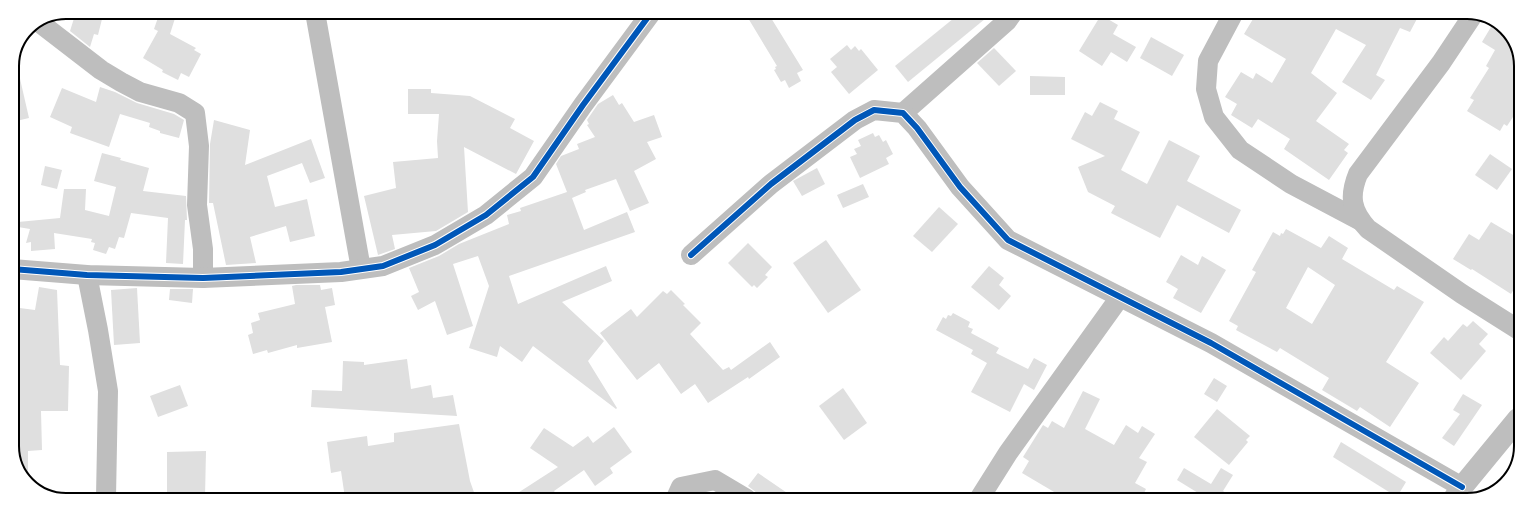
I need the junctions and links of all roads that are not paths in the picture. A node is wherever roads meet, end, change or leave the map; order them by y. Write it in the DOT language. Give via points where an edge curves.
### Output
graph roads {
  1 [pos="316,19"];
  2 [pos="647,19"];
  3 [pos="1008,19"];
  4 [pos="1230,19"];
  5 [pos="1470,19"];
  6 [pos="43,25"];
  7 [pos="903,113"];
  8 [pos="1360,220"];
  9 [pos="690,255"];
  10 [pos="361,269"];
  11 [pos="19,270"];
  12 [pos="87,275"];
  13 [pos="202,278"];
  14 [pos="1120,297"];
  15 [pos="1514,327"];
  16 [pos="1514,425"];
  17 [pos="106,493"];
  18 [pos="678,493"];
  19 [pos="737,493"];
  20 [pos="987,493"];
  21 [pos="1455,493"];
  22 [pos="1458,493"];
  1 -- 10 [label="street"];
  2 -- 10 [label="street" via="533,177 486,215 435,245 383,266"];
  3 -- 7 [label="street"];
  4 -- 8 [label="street" via="1208,61 1206,89 1214,117 1240,150 1291,184"];
  5 -- 8 [label="street" via="1441,63 1358,174 1352,197 1354,209"];
  6 -- 13 [label="street" via="101,70 121,82 140,92 179,103 195,113 199,146 197,205 203,249"];
  7 -- 9 [label="street" via="874,110 855,120 771,184"];
  7 -- 14 [label="street" via="960,187 1008,240"];
  8 -- 15 [label="street" via="1368,229 1416,263"];
  10 -- 13 [label="street"];
  11 -- 12 [label="street"];
  12 -- 13 [label="street"];
  12 -- 17 [label="street" via="108,391"];
  14 -- 20 [label="street" via="1008,453"];
  14 -- 21 [label="street" via="1211,343"];
  16 -- 22 [label="main road"];
  18 -- 19 [label="street" via="681,487 715,480"];
}
